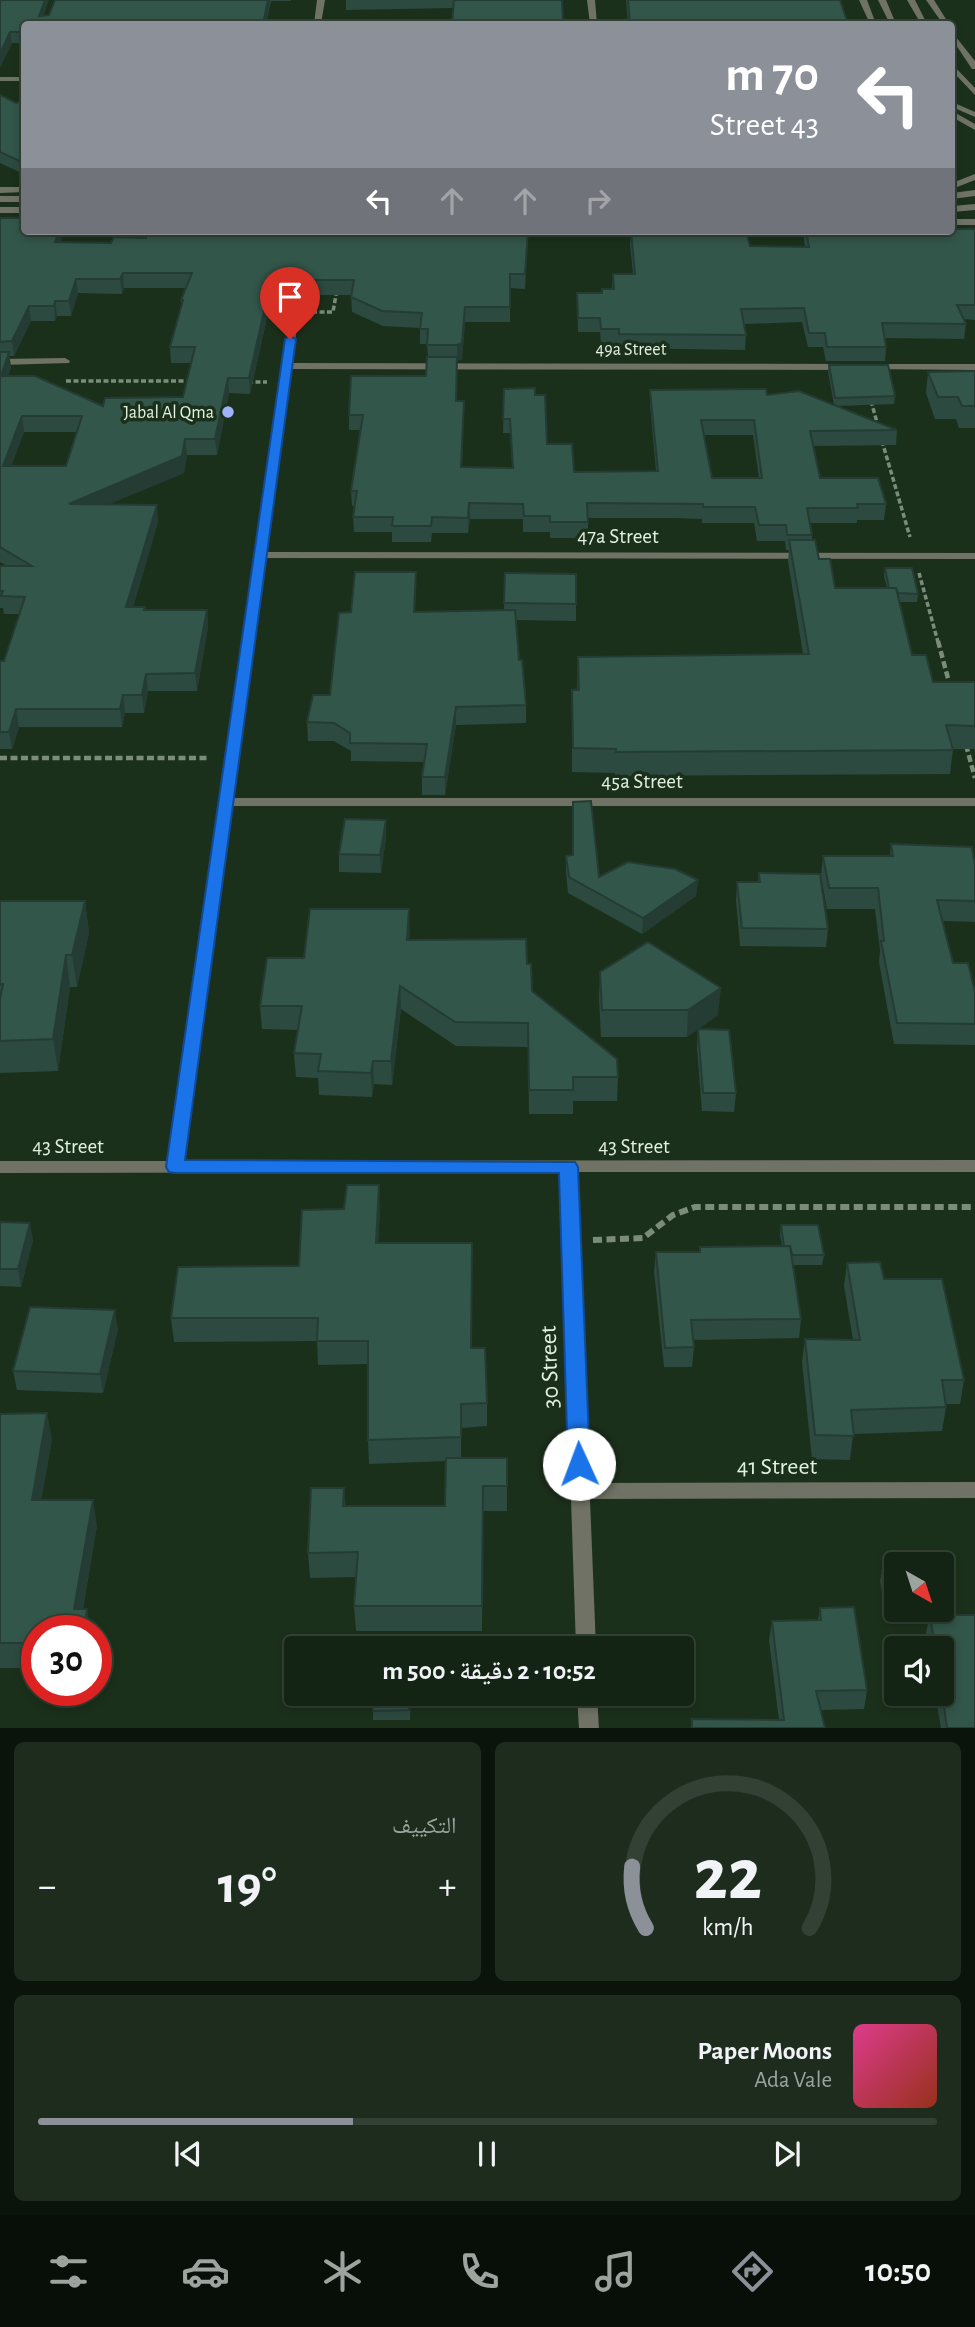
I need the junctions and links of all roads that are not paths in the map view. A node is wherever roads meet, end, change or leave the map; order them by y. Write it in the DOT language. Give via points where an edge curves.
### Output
graph roads {
  1 [pos="321,0"];
  2 [pos="592,0"];
  3 [pos="863,0"];
  4 [pos="882,0"];
  5 [pos="911,0"];
  6 [pos="930,0"];
  7 [pos="318,21"];
  8 [pos="594,21"];
  9 [pos="872,21"];
  10 [pos="892,21"];
  11 [pos="922,21"];
  12 [pos="944,21"];
  13 [pos="955,39"];
  14 [pos="955,51"];
  15 [pos="963,51"];
  16 [pos="975,67"];
  17 [pos="955,70"];
  18 [pos="0,79"];
  19 [pos="21,79"];
  20 [pos="975,93"];
  21 [pos="955,106"];
  22 [pos="955,115"];
  23 [pos="975,116"];
  24 [pos="975,128"];
  25 [pos="975,177"];
  26 [pos="955,185"];
  27 [pos="0,190"];
  28 [pos="21,190"];
  29 [pos="975,193"];
  30 [pos="955,196"];
  31 [pos="0,199"];
  32 [pos="21,199"];
  33 [pos="975,207"];
  34 [pos="955,209"];
  35 [pos="0,210"];
  36 [pos="21,210"];
  37 [pos="0,219"];
  38 [pos="21,219"];
  39 [pos="955,222"];
  40 [pos="975,222"];
  41 [pos="294,312"];
  42 [pos="65,361"];
  43 [pos="0,362"];
  44 [pos="287,366"];
  45 [pos="975,367"];
  46 [pos="260,555"];
  47 [pos="975,556"];
  48 [pos="226,802"];
  49 [pos="975,802"];
  50 [pos="975,1166"];
  51 [pos="0,1167"];
  52 [pos="175,1167"];
  53 [pos="568,1167"];
  54 [pos="975,1490"];
  55 [pos="580,1491"];
  56 [pos="586,1636"];
  57 [pos="588,1706"];
  58 [pos="589,1728"];
  1 -- 7 [label="street"];
  2 -- 8 [label="street"];
  3 -- 9 [label="street"];
  4 -- 10 [label="street"];
  5 -- 11 [label="street"];
  6 -- 12 [label="street"];
  13 -- 15 [label="street"];
  14 -- 15 [label="street"];
  15 -- 16 [label="street"];
  17 -- 20 [label="street"];
  18 -- 19 [label="street"];
  21 -- 23 [label="street"];
  22 -- 24 [label="street"];
  25 -- 26 [label="street"];
  27 -- 28 [label="street"];
  29 -- 30 [label="street"];
  31 -- 32 [label="street"];
  33 -- 34 [label="street"];
  35 -- 36 [label="street"];
  37 -- 38 [label="street"];
  39 -- 40 [label="street"];
  41 -- 44 [label="street"];
  42 -- 43 [label="street"];
  44 -- 45 [label="street, 49a Street"];
  44 -- 46 [label="street"];
  46 -- 47 [label="street, 47a Street"];
  46 -- 48 [label="street"];
  48 -- 49 [label="street, 45a Street"];
  48 -- 52 [label="street"];
  50 -- 53 [label="street, 43 Street"];
  51 -- 52 [label="street, 43 Street"];
  52 -- 53 [label="street, 43 Street"];
  53 -- 55 [label="street, 30 Street"];
  54 -- 55 [label="street, 41 Street"];
  55 -- 56 [label="street, 30 Street"];
  57 -- 58 [label="street"];
}
